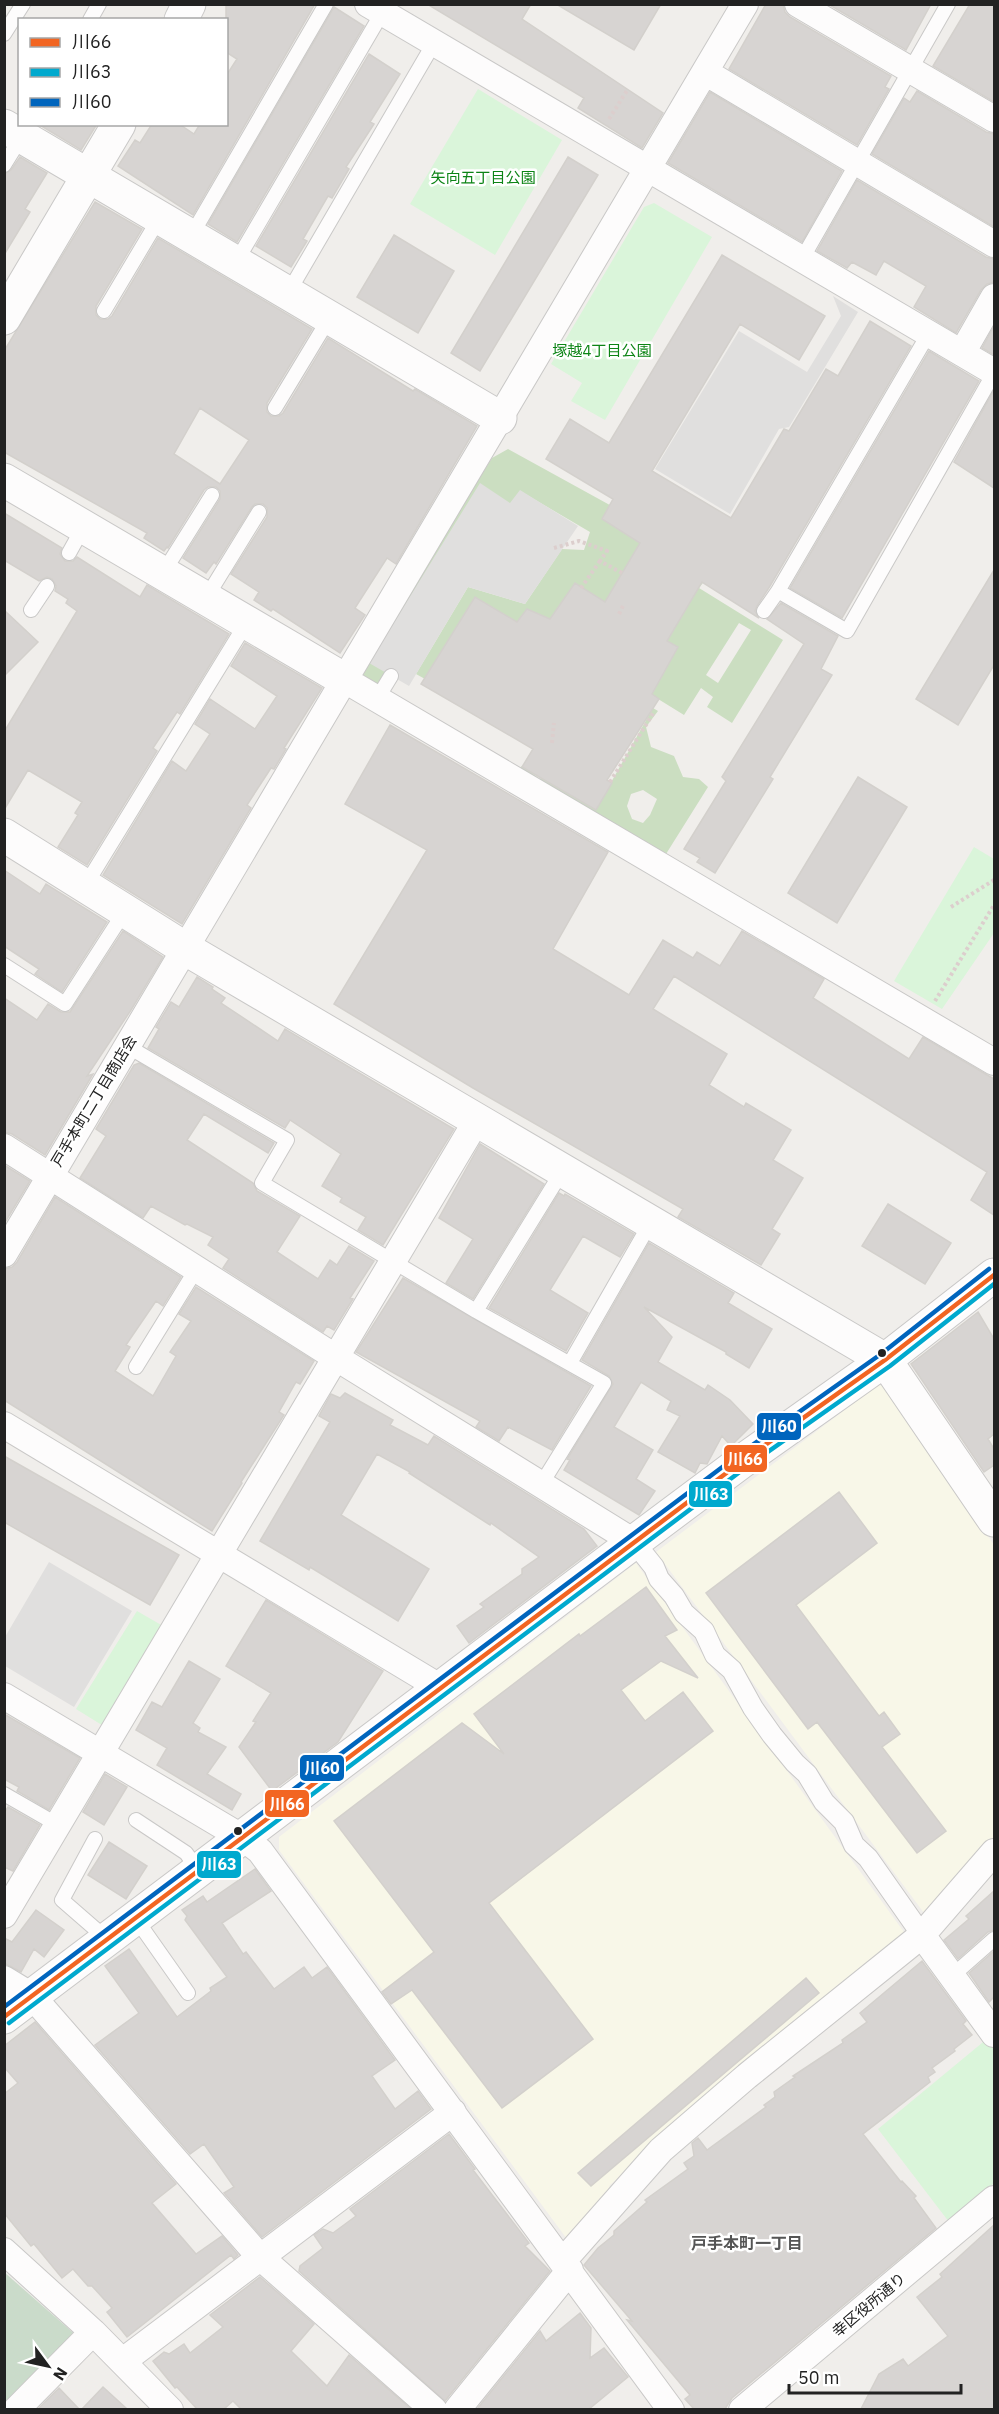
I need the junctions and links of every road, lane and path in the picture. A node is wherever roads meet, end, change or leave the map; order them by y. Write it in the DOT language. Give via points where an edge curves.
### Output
graph roads {
  1 [pos="23,4"];
  2 [pos="99,4"];
  3 [pos="189,4"];
  4 [pos="326,4"];
  5 [pos="746,4"];
  6 [pos="798,4"];
  7 [pos="948,4"];
  8 [pos="376,9"];
  9 [pos="91,18"];
  10 [pos="182,18"];
  11 [pos="4,34"];
  12 [pos="434,43"];
  13 [pos="910,71"];
  14 [pos="705,72"];
  15 [pos="628,89"];
  16 [pos="994,119"];
  17 [pos="118,126"];
  18 [pos="18,129"];
  19 [pos="597,139"];
  20 [pos="857,163"];
  21 [pos="4,165"];
  22 [pos="648,169"];
  23 [pos="89,176"];
  24 [pos="160,217"];
  25 [pos="191,236"];
  26 [pos="994,244"];
  27 [pos="802,259"];
  28 [pos="236,262"];
  29 [pos="288,293"];
  30 [pos="994,297"];
  31 [pos="104,311"];
  32 [pos="330,317"];
  33 [pos="4,318"];
  34 [pos="929,333"];
  35 [pos="962,353"];
  36 [pos="994,373"];
  37 [pos="275,408"];
  38 [pos="500,418"];
  39 [pos="4,480"];
  40 [pos="212,495"];
  41 [pos="258,512"];
  42 [pos="554,548"];
  43 [pos="600,561"];
  44 [pos="163,573"];
  45 [pos="622,573"];
  46 [pos="47,586"];
  47 [pos="582,588"];
  48 [pos="778,591"];
  49 [pos="206,598"];
  50 [pos="624,604"];
  51 [pos="31,610"];
  52 [pos="764,611"];
  53 [pos="619,614"];
  54 [pos="247,622"];
  55 [pos="391,676"];
  56 [pos="345,680"];
  57 [pos="377,699"];
  58 [pos="654,712"];
  59 [pos="554,723"];
  60 [pos="552,743"];
  61 [pos="610,782"];
  62 [pos="4,835"];
  63 [pos="994,880"];
  64 [pos="85,886"];
  65 [pos="994,905"];
  66 [pos="951,907"];
  67 [pos="125,911"];
  68 [pos="186,949"];
  69 [pos="4,965"];
  70 [pos="930,1008"];
  71 [pos="127,1046"];
  72 [pos="994,1062"];
  73 [pos="477,1120"];
  74 [pos="4,1148"];
  75 [pos="564,1170"];
  76 [pos="50,1176"];
  77 [pos="651,1222"];
  78 [pos="6,1249"];
  79 [pos="394,1260"];
  80 [pos="197,1268"];
  81 [pos="994,1275"];
  82 [pos="476,1311"];
  83 [pos="335,1358"];
  84 [pos="885,1360"];
  85 [pos="570,1363"];
  86 [pos="136,1367"];
  87 [pos="4,1425"];
  88 [pos="542,1483"];
  89 [pos="989,1500"];
  90 [pos="634,1542"];
  91 [pos="219,1553"];
  92 [pos="441,1688"];
  93 [pos="4,1696"];
  94 [pos="101,1753"];
  95 [pos="4,1794"];
  96 [pos="136,1820"];
  97 [pos="58,1825"];
  98 [pos="243,1838"];
  99 [pos="94,1839"];
  100 [pos="994,1852"];
  101 [pos="199,1871"];
  102 [pos="11,1890"];
  103 [pos="4,1916"];
  104 [pos="136,1919"];
  105 [pos="922,1935"];
  106 [pos="108,1940"];
  107 [pos="994,1940"];
  108 [pos="952,1976"];
  109 [pos="4,1979"];
  110 [pos="188,1993"];
  111 [pos="32,1996"];
  112 [pos="4,2017"];
  113 [pos="994,2034"];
  114 [pos="453,2112"];
  115 [pos="994,2199"];
  116 [pos="4,2251"];
  117 [pos="259,2256"];
  118 [pos="567,2265"];
  119 [pos="93,2332"];
  120 [pos="123,2361"];
  121 [pos="16,2409"];
  122 [pos="170,2409"];
  123 [pos="434,2409"];
  124 [pos="457,2409"];
  125 [pos="671,2409"];
  126 [pos="742,2409"];
  1 -- 11 [label="lane"];
  2 -- 9 [label="lane"];
  3 -- 10 [label="street"];
  4 -- 25 [label="lane"];
  5 -- 14 [label="street, 戸手本町二丁目商店会"];
  6 -- 13 [label="street"];
  7 -- 13 [label="lane"];
  8 -- 12 [label="street"];
  8 -- 28 [label="lane"];
  12 -- 19 [label="street"];
  12 -- 29 [label="lane"];
  13 -- 16 [label="street"];
  13 -- 20 [label="lane"];
  14 -- 20 [label="street"];
  14 -- 22 [label="street, 戸手本町二丁目商店会"];
  15 -- 19 [label="path"];
  17 -- 23 [label="street"];
  18 -- 21 [label="lane"];
  18 -- 23 [label="street"];
  19 -- 22 [label="street"];
  20 -- 26 [label="street"];
  20 -- 27 [label="lane"];
  22 -- 27 [label="street"];
  22 -- 38 [label="street, 戸手本町二丁目商店会"];
  23 -- 24 [label="street"];
  23 -- 33 [label="street"];
  24 -- 25 [label="street"];
  24 -- 31 [label="lane"];
  25 -- 28 [label="street"];
  27 -- 34 [label="street"];
  28 -- 29 [label="street"];
  29 -- 32 [label="street"];
  30 -- 35 [label="street"];
  32 -- 37 [label="lane"];
  32 -- 38 [label="street"];
  34 -- 35 [label="street"];
  34 -- 48 [label="lane"];
  35 -- 36 [label="street"];
  36 -- 48 [label="lane" via="847,632"];
  38 -- 56 [label="street, 戸手本町二丁目商店会" via="464,494"];
  39 -- 44 [label="street" via="77,540"];
  40 -- 44 [label="lane"];
  41 -- 49 [label="lane"];
  42 -- 43 [label="path" via="579,541 607,551"];
  43 -- 45 [label="path"];
  43 -- 47 [label="path"];
  44 -- 49 [label="street"];
  46 -- 51 [label="lane"];
  48 -- 52 [label="lane"];
  49 -- 54 [label="street"];
  50 -- 53 [label="path"];
  54 -- 56 [label="street"];
  54 -- 64 [label="lane"];
  55 -- 57 [label="lane"];
  56 -- 57 [label="street"];
  56 -- 68 [label="street, 戸手本町二丁目商店会"];
  57 -- 72 [label="street"];
  58 -- 61 [label="path"];
  59 -- 60 [label="path"];
  62 -- 64 [label="street"];
  63 -- 66 [label="path"];
  64 -- 67 [label="street"];
  65 -- 70 [label="path"];
  67 -- 68 [label="street"];
  67 -- 69 [label="lane" via="65,1004"];
  68 -- 71 [label="street, 戸手本町二丁目商店会"];
  68 -- 73 [label="street"];
  71 -- 76 [label="street, 戸手本町二丁目商店会"];
  71 -- 79 [label="lane" via="287,1140 262,1183"];
  73 -- 75 [label="street"];
  73 -- 79 [label="street"];
  74 -- 76 [label="street"];
  75 -- 77 [label="street"];
  75 -- 82 [label="lane"];
  76 -- 78 [label="street, 戸手本町二丁目商店会"];
  76 -- 80 [label="street"];
  77 -- 84 [label="street"];
  77 -- 85 [label="lane"];
  79 -- 82 [label="lane"];
  79 -- 83 [label="street"];
  80 -- 83 [label="street"];
  80 -- 86 [label="lane"];
  81 -- 84 [label="street"];
  82 -- 85 [label="lane"];
  83 -- 88 [label="street"];
  83 -- 91 [label="street"];
  84 -- 89 [label="street"];
  84 -- 90 [label="street"];
  85 -- 88 [label="lane" via="604,1383"];
  87 -- 91 [label="street"];
  88 -- 90 [label="street"];
  90 -- 92 [label="street"];
  90 -- 105 [label="street" via="684,1613 704,1631 715,1655 732,1670 772,1735 844,1822 854,1845 868,1858"];
  91 -- 92 [label="street"];
  91 -- 94 [label="street"];
  92 -- 98 [label="street"];
  93 -- 94 [label="street"];
  94 -- 97 [label="street"];
  94 -- 98 [label="street"];
  95 -- 97 [label="lane"];
  96 -- 101 [label="lane" via="186,1853"];
  97 -- 102 [label="street"];
  98 -- 101 [label="street"];
  98 -- 114 [label="street" via="260,1851"];
  99 -- 106 [label="lane" via="62,1900"];
  100 -- 105 [label="street"];
  101 -- 104 [label="street"];
  102 -- 103 [label="street"];
  104 -- 106 [label="street"];
  104 -- 110 [label="lane"];
  105 -- 108 [label="street"];
  105 -- 118 [label="street" via="661,2150"];
  106 -- 111 [label="street"];
  107 -- 108 [label="lane"];
  108 -- 113 [label="street"];
  109 -- 111 [label="street"];
  111 -- 112 [label="street"];
  111 -- 117 [label="street"];
  114 -- 117 [label="street"];
  114 -- 118 [label="street"];
  115 -- 126 [label="street, 幸区役所通り"];
  116 -- 119 [label="street"];
  117 -- 120 [label="street"];
  117 -- 123 [label="street"];
  118 -- 124 [label="street"];
  118 -- 125 [label="street"];
  119 -- 120 [label="street"];
  119 -- 121 [label="street"];
  120 -- 122 [label="street"];
}
